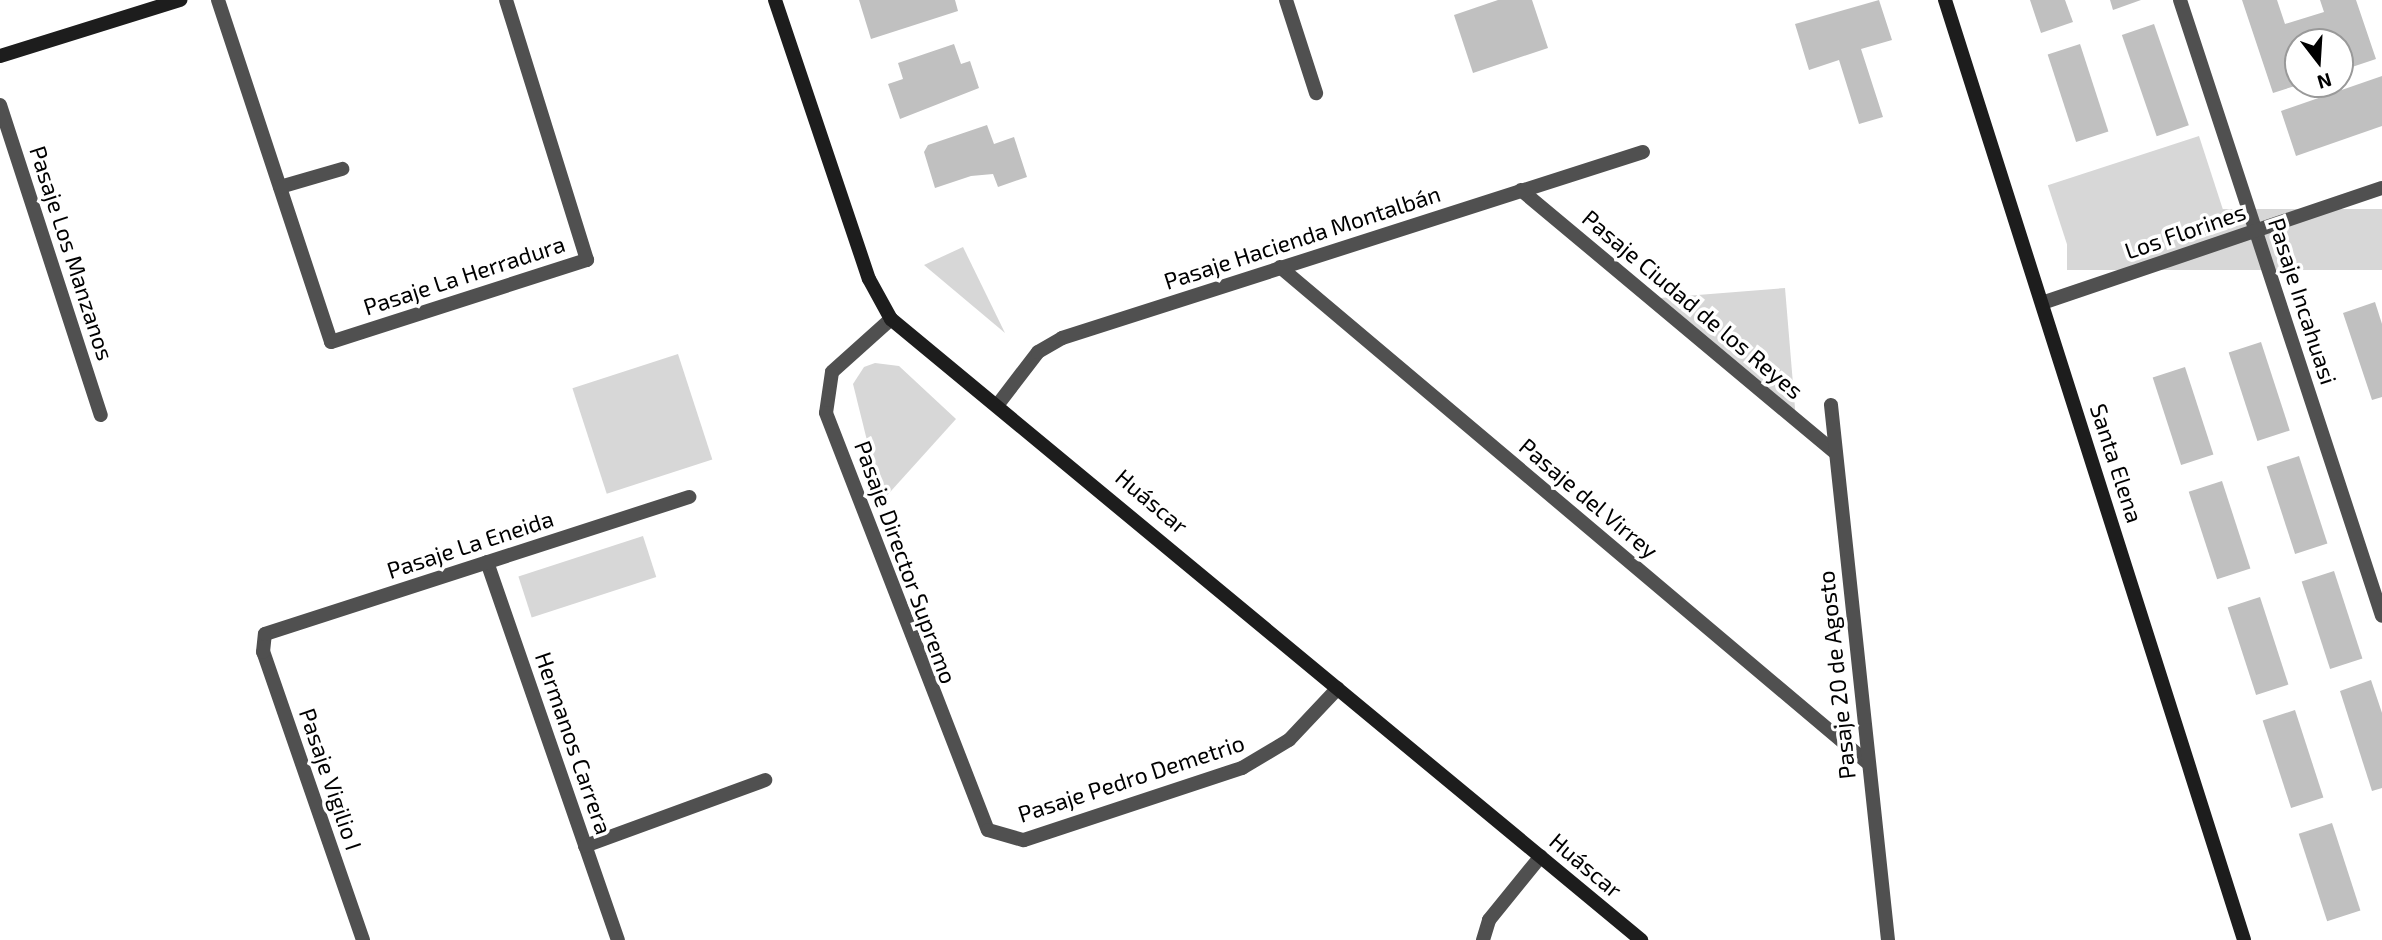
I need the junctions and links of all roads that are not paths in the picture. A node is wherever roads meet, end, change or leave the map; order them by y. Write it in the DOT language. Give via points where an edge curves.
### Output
graph roads {
  1 [pos="180,0"];
  2 [pos="218,0"];
  3 [pos="506,0"];
  4 [pos="775,0"];
  5 [pos="1286,0"];
  6 [pos="1945,0"];
  7 [pos="2180,0"];
  8 [pos="0,56"];
  9 [pos="1316,93"];
  10 [pos="0,105"];
  11 [pos="1643,152"];
  12 [pos="342,169"];
  13 [pos="280,187"];
  14 [pos="2382,188"];
  15 [pos="1521,191"];
  16 [pos="2256,231"];
  17 [pos="1280,267"];
  18 [pos="2042,303"];
  19 [pos="891,319"];
  20 [pos="999,403"];
  21 [pos="1831,405"];
  22 [pos="101,415"];
  23 [pos="1836,453"];
  24 [pos="689,497"];
  25 [pos="486,562"];
  26 [pos="2382,616"];
  27 [pos="265,634"];
  28 [pos="1338,688"];
  29 [pos="1868,763"];
  30 [pos="765,780"];
  31 [pos="995,836"];
  32 [pos="585,846"];
  33 [pos="1541,856"];
  34 [pos="363,940"];
  35 [pos="618,940"];
  36 [pos="1483,940"];
  37 [pos="1641,940"];
  38 [pos="1888,940"];
  39 [pos="2244,940"];
  1 -- 8 [label="street"];
  2 -- 13 [label="street, Pasaje La Herradura"];
  3 -- 13 [label="street, Pasaje La Herradura" via="587,260 331,342"];
  4 -- 19 [label="street, Huáscar" via="869,279"];
  5 -- 9 [label="street"];
  6 -- 18 [label="street, Santa Elena"];
  7 -- 16 [label="street, Pasaje Incahuasi"];
  10 -- 22 [label="street, Pasaje Los Manzanos"];
  11 -- 15 [label="street, Pasaje Hacienda Montalbán"];
  12 -- 13 [label="street"];
  14 -- 16 [label="street, Los Florines"];
  15 -- 17 [label="street, Pasaje Hacienda Montalbán"];
  15 -- 23 [label="street, Pasaje Ciudad de los Reyes"];
  16 -- 18 [label="street, Los Florines"];
  16 -- 26 [label="street, Pasaje Incahuasi"];
  17 -- 20 [label="street, Pasaje Hacienda Montalbán" via="1049,343"];
  17 -- 29 [label="street, Pasaje del Virrey"];
  18 -- 39 [label="street, Santa Elena"];
  19 -- 20 [label="street, Huáscar"];
  19 -- 31 [label="street, Pasaje Director Supremo" via="832,372 826,413 976,814"];
  20 -- 28 [label="street, Huáscar"];
  21 -- 23 [label="street, Pasaje 20 de Agosto"];
  23 -- 29 [label="street, Pasaje 20 de Agosto"];
  24 -- 25 [label="street, Pasaje La Eneida"];
  25 -- 27 [label="street, Pasaje La Eneida"];
  25 -- 32 [label="street, Hermanos Carrera"];
  27 -- 34 [label="street, Pasaje Vigilio I" via="263,653"];
  28 -- 31 [label="street, Pasaje Pedro Demetrio" via="1289,740 1250,764 1024,840"];
  28 -- 33 [label="street, Huáscar"];
  29 -- 38 [label="street, Pasaje 20 de Agosto"];
  30 -- 32 [label="street"];
  32 -- 35 [label="street, Hermanos Carrera"];
  33 -- 36 [label="street" via="1489,920"];
  33 -- 37 [label="street, Huáscar"];
}
